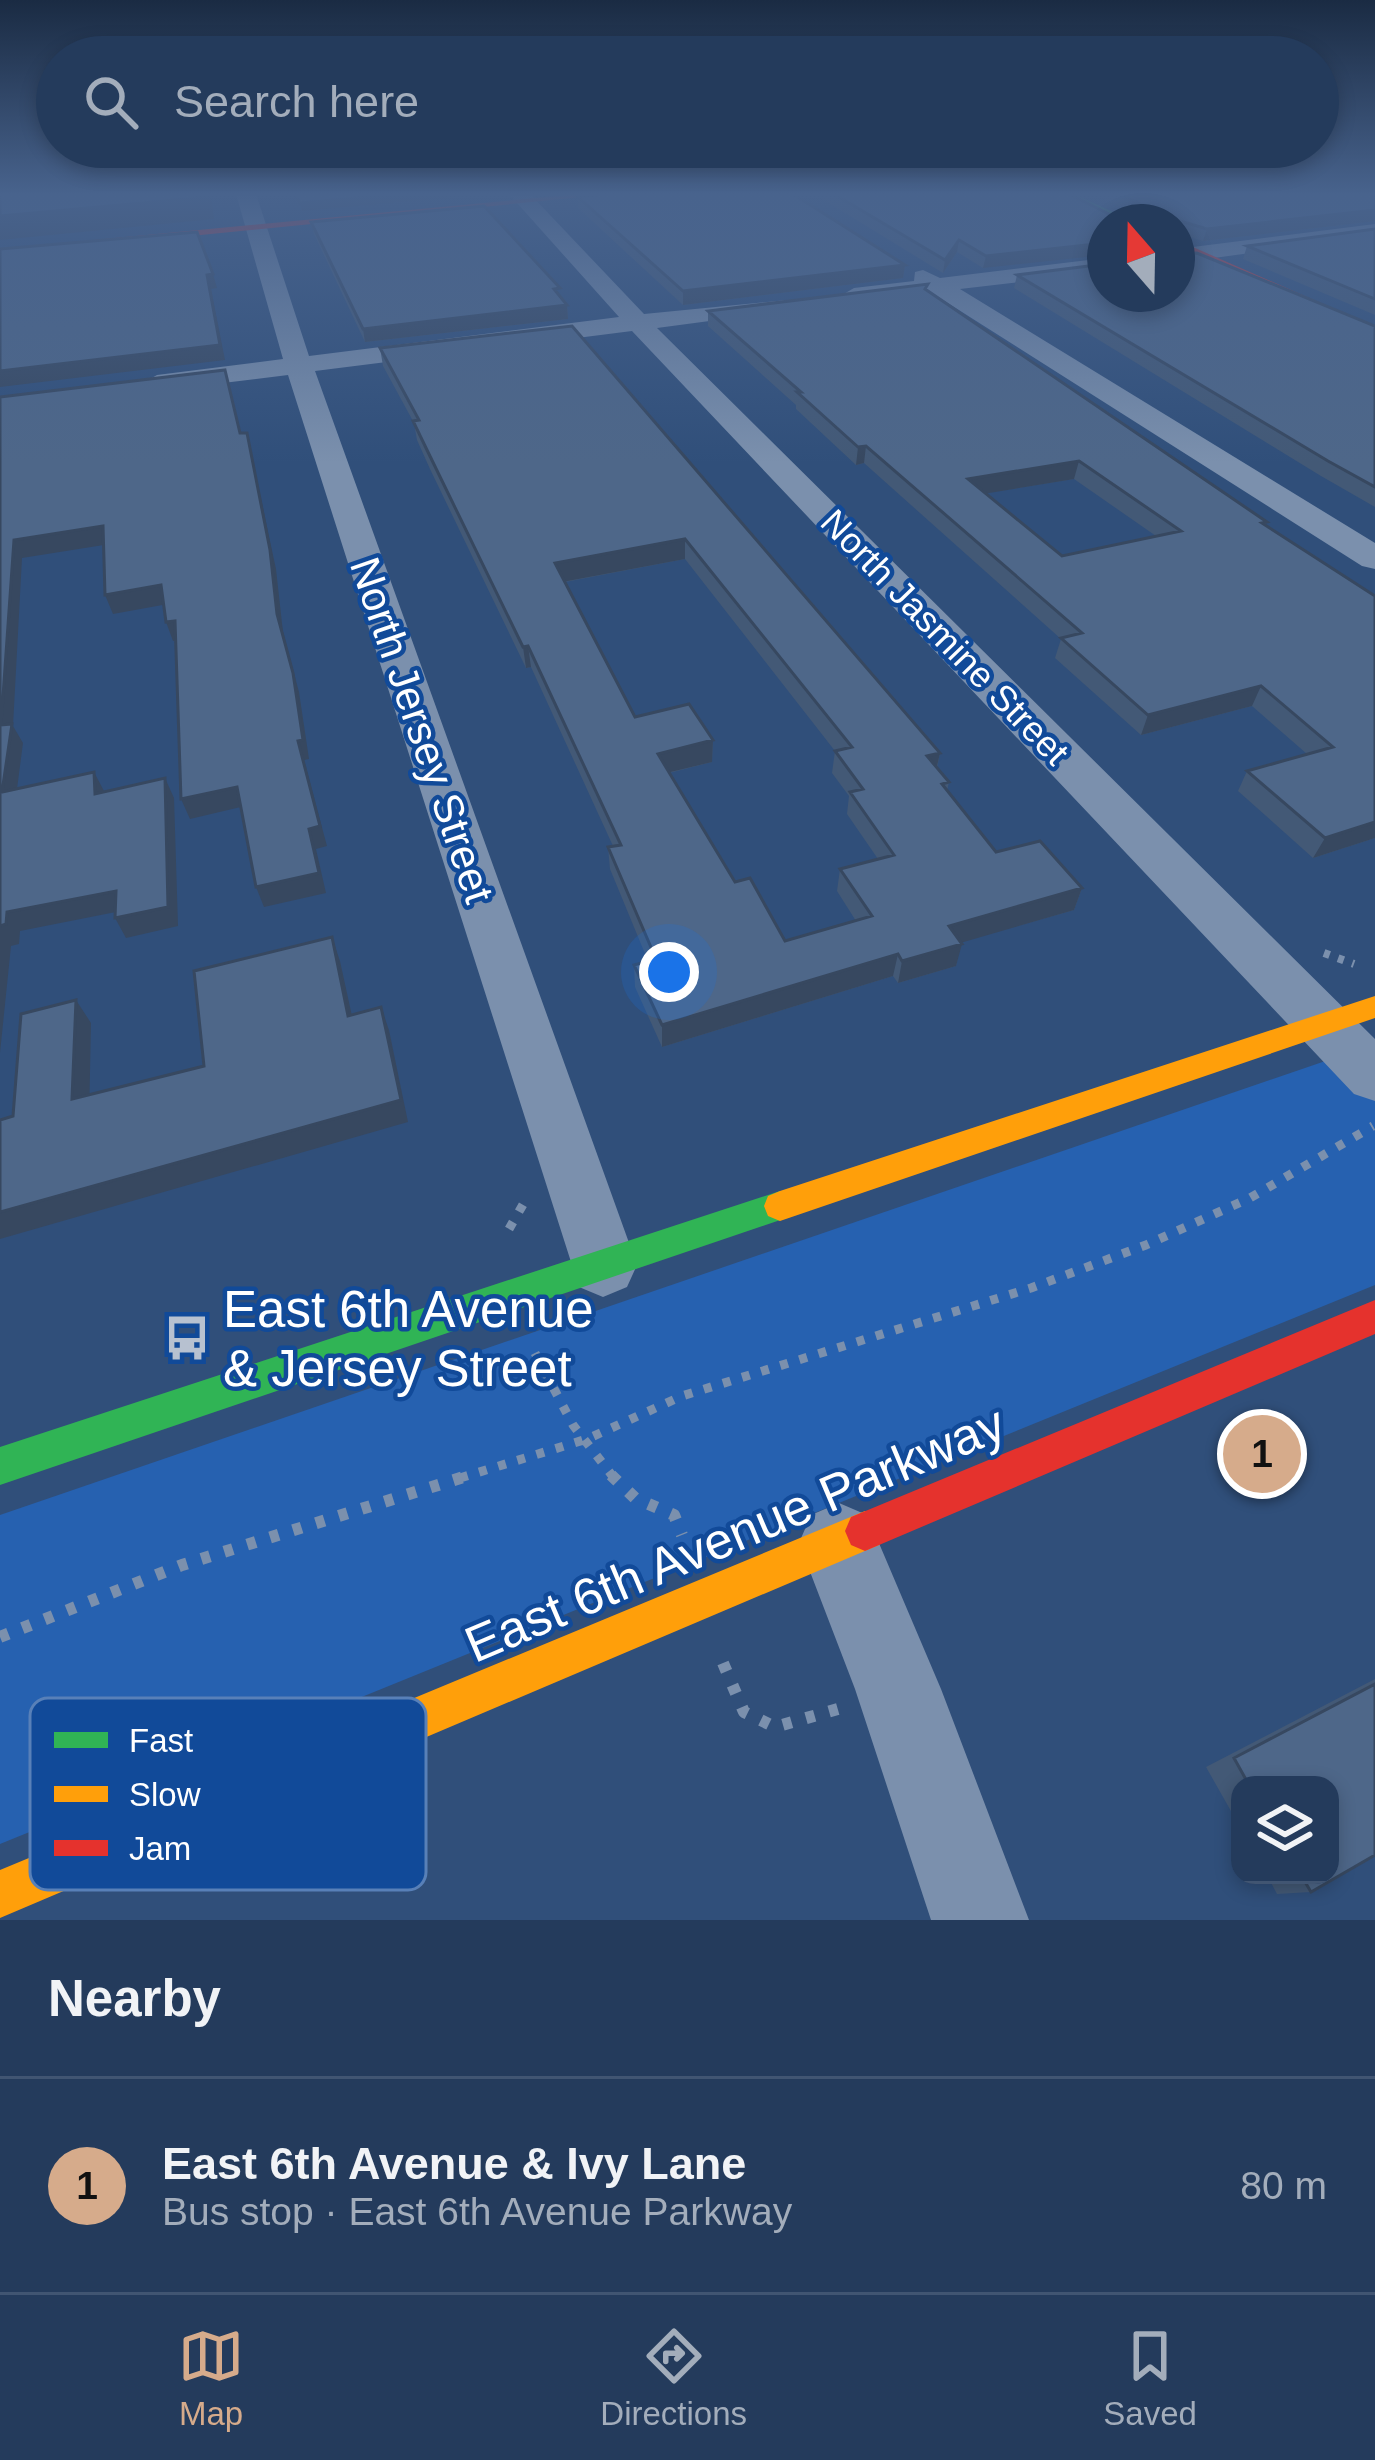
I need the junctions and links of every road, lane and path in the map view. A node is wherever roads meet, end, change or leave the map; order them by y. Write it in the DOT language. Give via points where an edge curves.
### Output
graph roads {
  1 [pos="274,284"];
  2 [pos="602,284"];
  3 [pos="947,284"];
  4 [pos="1261,284"];
  5 [pos="935,285"];
  6 [pos="639,324"];
  7 [pos="1375,332"];
  8 [pos="299,366"];
  9 [pos="138,385"];
  10 [pos="1375,558"];
  11 [pos="1349,1016"];
  12 [pos="1375,1077"];
  13 [pos="1375,1125"];
  14 [pos="573,1173"];
  15 [pos="603,1264"];
  16 [pos="518,1293"];
  17 [pos="1375,1317"];
  18 [pos="586,1439"];
  19 [pos="0,1466"];
  20 [pos="839,1544"];
  21 [pos="701,1601"];
  22 [pos="0,1637"];
  23 [pos="898,1689"];
  24 [pos="426,1716"];
  25 [pos="30,1881"];
  26 [pos="0,1894"];
  27 [pos="980,1920"];
  1 -- 8 [label="street, North Jersey Street"];
  2 -- 6 [label="street, North Jasmine Street"];
  3 -- 5 [label="street"];
  4 -- 7 [label="street"];
  5 -- 6 [label="street"];
  5 -- 10 [label="street"];
  6 -- 8 [label="street"];
  6 -- 11 [label="street, North Jasmine Street"];
  8 -- 9 [label="street"];
  8 -- 14 [label="street, North Jersey Street"];
  11 -- 12 [label="street, North Jasmine Street"];
  11 -- 15 [label="street"];
  13 -- 18 [label="path" via="1250,1198 1146,1245 915,1327 682,1396"];
  14 -- 15 [label="street, North Jersey Street"];
  14 -- 16 [label="path" via="529,1196 514,1214 504,1247"];
  15 -- 16 [label="street"];
  16 -- 18 [label="path" via="549,1391"];
  16 -- 19 [label="street"];
  17 -- 20 [label="street, East 6th Avenue Parkway"];
  18 -- 21 [label="path" via="621,1487 674,1515"];
  18 -- 22 [label="path" via="182,1565"];
  20 -- 21 [label="street, East 6th Avenue Parkway"];
  20 -- 23 [label="street"];
  21 -- 23 [label="path" via="744,1712 775,1727"];
  21 -- 24 [label="street, East 6th Avenue Parkway"];
  23 -- 27 [label="street"];
  25 -- 26 [label="street, East 6th Avenue Parkway"];
}
